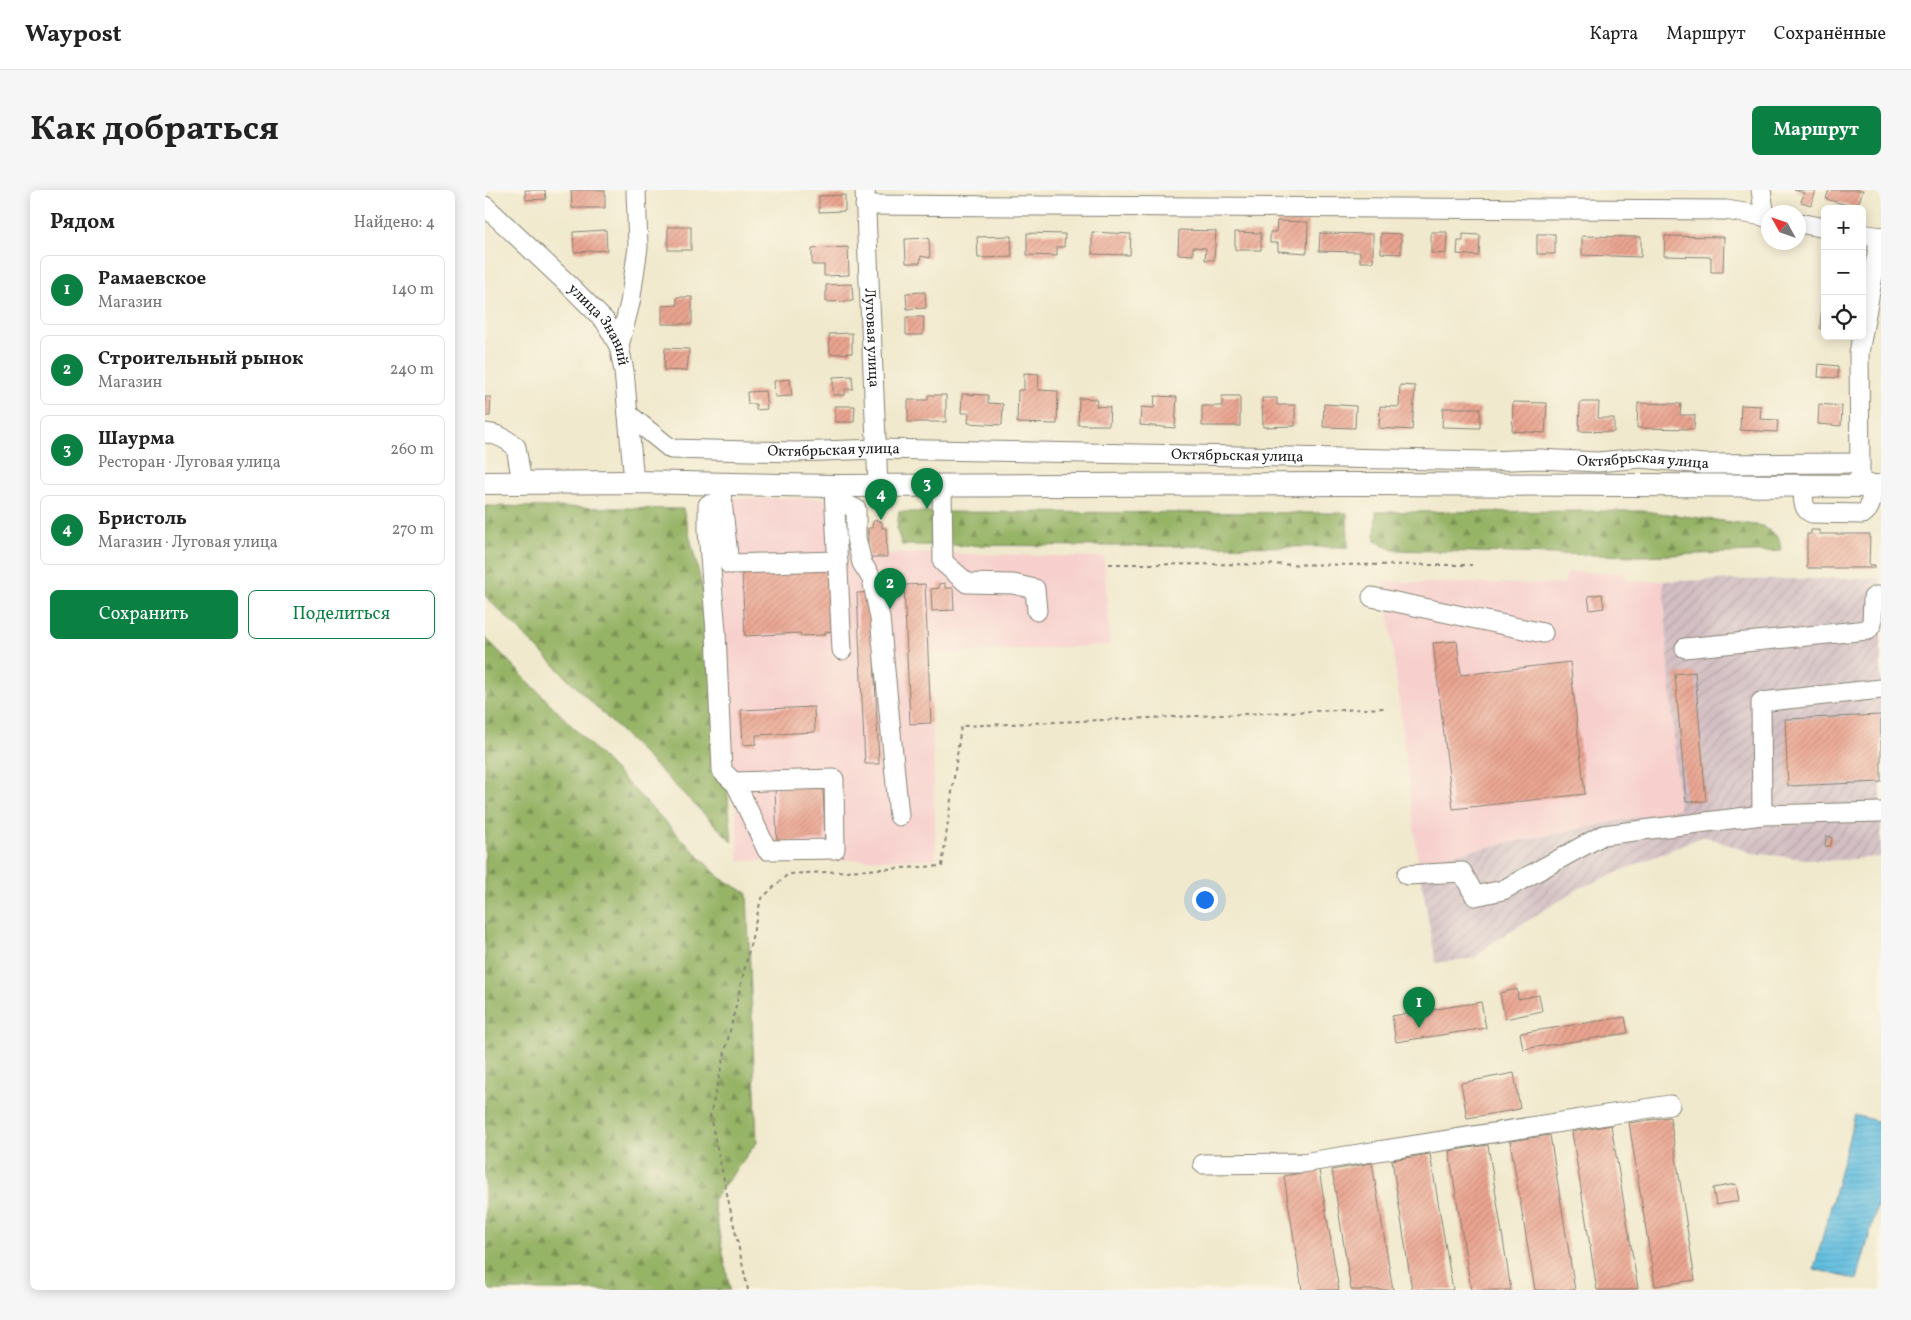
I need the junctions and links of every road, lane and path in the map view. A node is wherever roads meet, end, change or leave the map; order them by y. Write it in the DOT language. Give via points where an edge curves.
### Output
graph roads {
  1 [pos="636,190"];
  2 [pos="1761,190"];
  3 [pos="865,198"];
  4 [pos="1764,205"];
  5 [pos="485,206"];
  6 [pos="1761,216"];
  7 [pos="1806,224"];
  8 [pos="1821,227"];
  9 [pos="1874,236"];
  10 [pos="1866,303"];
  11 [pos="1861,340"];
  12 [pos="619,346"];
  13 [pos="628,414"];
  14 [pos="485,433"];
  15 [pos="878,449"];
  16 [pos="1860,463"];
  17 [pos="635,482"];
  18 [pos="485,483"];
  19 [pos="523,483"];
  20 [pos="878,485"];
  21 [pos="943,485"];
  22 [pos="1871,486"];
  23 [pos="835,492"];
  24 [pos="721,493"];
  25 [pos="838,561"];
  26 [pos="1109,564"];
  27 [pos="1472,565"];
  28 [pos="1881,596"];
  29 [pos="1372,597"];
  30 [pos="1037,611"];
  31 [pos="1543,633"];
  32 [pos="1685,648"];
  33 [pos="841,650"];
  34 [pos="1881,690"];
  35 [pos="1386,708"];
  36 [pos="734,782"];
  37 [pos="1881,812"];
  38 [pos="1762,815"];
  39 [pos="899,816"];
  40 [pos="1407,875"];
  41 [pos="1670,1104"];
  42 [pos="1203,1164"];
  43 [pos="748,1290"];
  1 -- 12 [label="street" via="638,247 630,303"];
  2 -- 4 [label="street"];
  3 -- 6 [label="street" via="1726,210"];
  3 -- 15 [label="street, Луговая улица"];
  5 -- 12 [label="street, улица Знаний" via="605,322"];
  7 -- 8 [label="street"];
  9 -- 10 [label="street"];
  11 -- 16 [label="street"];
  12 -- 13 [label="street, улица Знаний"];
  13 -- 15 [label="street, Октябрьская улица" via="671,449 795,452"];
  13 -- 17 [label="street, улица Знаний"];
  14 -- 19 [label="street" via="505,438 516,447"];
  15 -- 16 [label="street, Октябрьская улица" via="1488,462 1540,459 1598,462 1641,458 1703,464"];
  15 -- 20 [label="street, Луговая улица"];
  16 -- 22 [label="street"];
  17 -- 19 [label="main road"];
  17 -- 24 [label="main road"];
  18 -- 19 [label="main road"];
  20 -- 21 [label="main road"];
  20 -- 23 [label="main road"];
  21 -- 22 [label="main road"];
  21 -- 30 [label="street" via="943,562 967,583 1013,584 1035,589"];
  23 -- 24 [label="main road"];
  23 -- 25 [label="street"];
  23 -- 39 [label="street" via="856,509 856,538 862,563 872,579 880,618"];
  24 -- 25 [label="street" via="729,564"];
  24 -- 36 [label="street" via="708,505 708,532 722,771"];
  25 -- 33 [label="street"];
  26 -- 27 [label="path"];
  28 -- 32 [label="street" via="1873,598 1872,624 1868,630"];
  29 -- 31 [label="street"];
  34 -- 38 [label="street" via="1761,702"];
  35 -- 43 [label="path" via="961,726 942,866 788,874 761,900 710,1116"];
  36 -- 36 [label="street" via="834,779 835,848 767,850"];
  37 -- 38 [label="street"];
  38 -- 40 [label="street" via="1603,835 1503,890 1475,896 1462,872"];
  41 -- 42 [label="street" via="1302,1163"];
}
